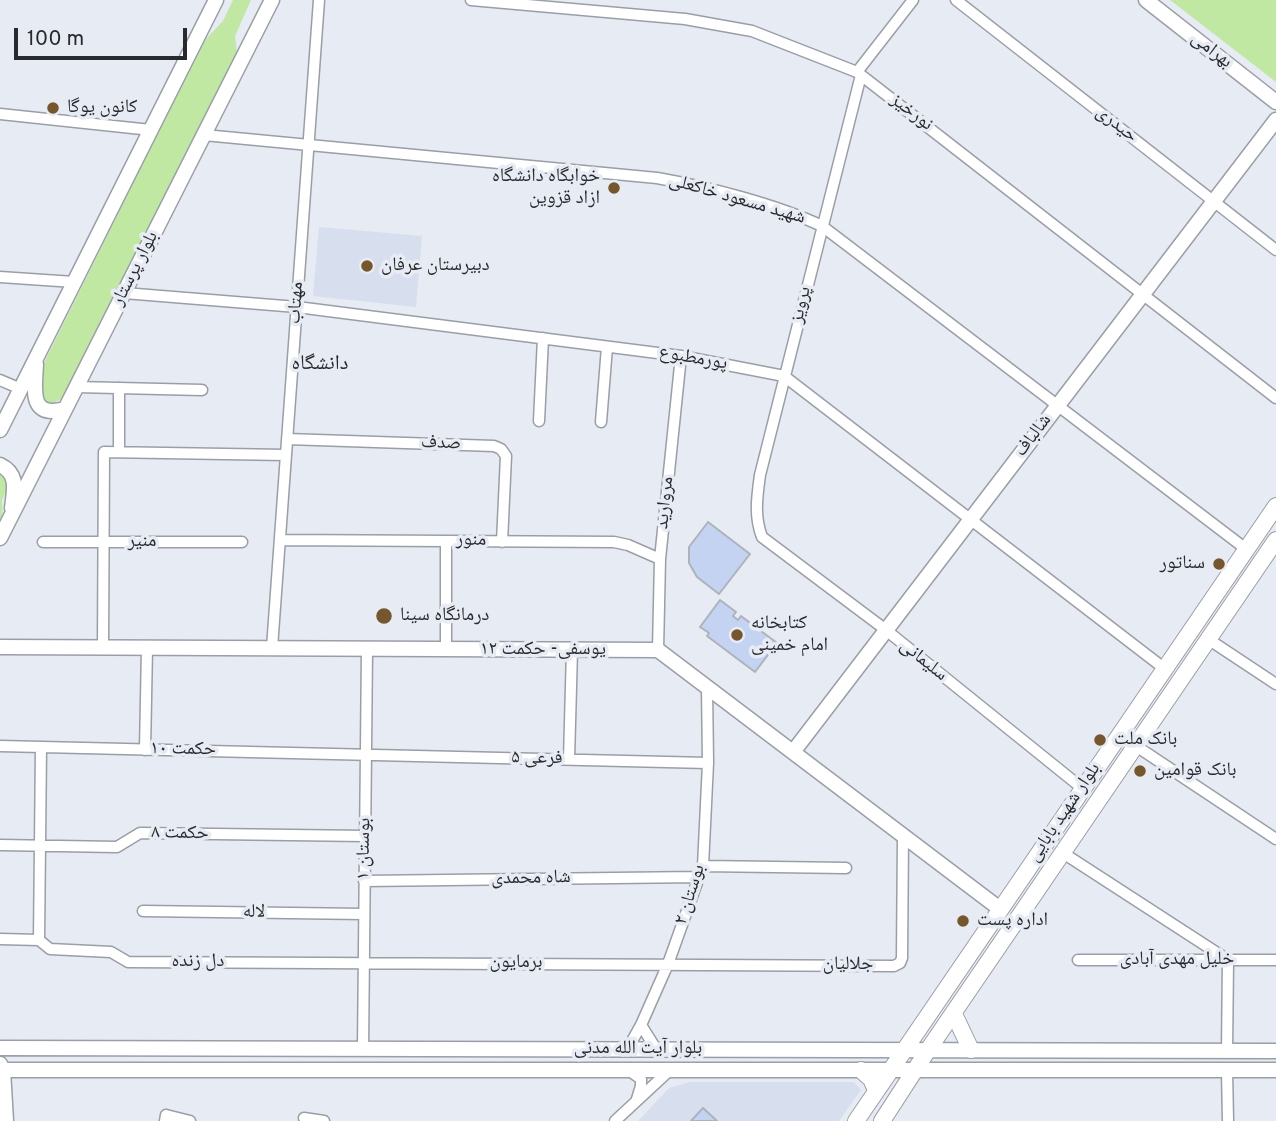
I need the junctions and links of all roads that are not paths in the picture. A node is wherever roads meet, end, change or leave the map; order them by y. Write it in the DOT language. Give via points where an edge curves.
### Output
graph roads {
  1 [pos="216,0"];
  2 [pos="272,0"];
  3 [pos="319,0"];
  4 [pos="471,0"];
  5 [pos="913,0"];
  6 [pos="956,0"];
  7 [pos="1146,0"];
  8 [pos="859,73"];
  9 [pos="1276,102"];
  10 [pos="0,114"];
  11 [pos="1276,120"];
  12 [pos="151,130"];
  13 [pos="204,135"];
  14 [pos="309,144"];
  15 [pos="1214,201"];
  16 [pos="822,226"];
  17 [pos="1276,250"];
  18 [pos="0,277"];
  19 [pos="74,282"];
  20 [pos="124,293"];
  21 [pos="1144,293"];
  22 [pos="297,307"];
  23 [pos="543,338"];
  24 [pos="607,347"];
  25 [pos="681,356"];
  26 [pos="36,359"];
  27 [pos="783,376"];
  28 [pos="0,380"];
  29 [pos="76,387"];
  30 [pos="119,388"];
  31 [pos="21,389"];
  32 [pos="202,390"];
  33 [pos="1276,398"];
  34 [pos="1057,406"];
  35 [pos="65,409"];
  36 [pos="539,421"];
  37 [pos="601,422"];
  38 [pos="0,430"];
  39 [pos="287,439"];
  40 [pos="119,451"];
  41 [pos="286,455"];
  42 [pos="0,465"];
  43 [pos="1276,506"];
  44 [pos="11,516"];
  45 [pos="971,519"];
  46 [pos="762,537"];
  47 [pos="0,538"];
  48 [pos="280,540"];
  49 [pos="1276,540"];
  50 [pos="446,541"];
  51 [pos="43,542"];
  52 [pos="102,542"];
  53 [pos="242,542"];
  54 [pos="502,542"];
  55 [pos="1246,549"];
  56 [pos="660,559"];
  57 [pos="886,630"];
  58 [pos="1208,639"];
  59 [pos="0,647"];
  60 [pos="103,647"];
  61 [pos="146,648"];
  62 [pos="272,648"];
  63 [pos="367,649"];
  64 [pos="446,649"];
  65 [pos="572,650"];
  66 [pos="659,650"];
  67 [pos="1164,670"];
  68 [pos="1276,684"];
  69 [pos="707,687"];
  70 [pos="0,746"];
  71 [pos="1136,746"];
  72 [pos="41,747"];
  73 [pos="145,750"];
  74 [pos="793,752"];
  75 [pos="366,755"];
  76 [pos="569,760"];
  77 [pos="708,763"];
  78 [pos="1082,788"];
  79 [pos="365,836"];
  80 [pos="903,836"];
  81 [pos="1276,839"];
  82 [pos="0,845"];
  83 [pos="40,847"];
  84 [pos="1063,853"];
  85 [pos="846,868"];
  86 [pos="701,872"];
  87 [pos="364,881"];
  88 [pos="1000,909"];
  89 [pos="144,911"];
  90 [pos="364,914"];
  91 [pos="0,939"];
  92 [pos="39,940"];
  93 [pos="1078,960"];
  94 [pos="1228,960"];
  95 [pos="1276,960"];
  96 [pos="363,962"];
  97 [pos="668,964"];
  98 [pos="954,1014"];
  99 [pos="641,1025"];
  100 [pos="0,1048"];
  101 [pos="363,1049"];
  102 [pos="489,1049"];
  103 [pos="627,1049"];
  104 [pos="656,1049"];
  105 [pos="828,1050"];
  106 [pos="904,1050"];
  107 [pos="928,1050"];
  108 [pos="971,1050"];
  109 [pos="1001,1050"];
  110 [pos="1227,1051"];
  111 [pos="1276,1051"];
  112 [pos="1,1068"];
  113 [pos="489,1070"];
  114 [pos="627,1070"];
  115 [pos="670,1070"];
  116 [pos="827,1070"];
  117 [pos="861,1070"];
  118 [pos="891,1070"];
  119 [pos="917,1070"];
  120 [pos="1001,1070"];
  121 [pos="1227,1070"];
  122 [pos="1276,1070"];
  123 [pos="876,1090"];
  124 [pos="636,1102"];
  125 [pos="304,1118"];
  126 [pos="6,1121"];
  127 [pos="165,1121"];
  128 [pos="190,1121"];
  129 [pos="324,1121"];
  130 [pos="615,1121"];
  131 [pos="856,1121"];
  132 [pos="882,1121"];
  133 [pos="1228,1121"];
  1 -- 12 [label="street"];
  2 -- 13 [label="street, بلوار پرستار"];
  3 -- 14 [label="street, مهتاب"];
  4 -- 8 [label="street, نورخیز" via="738,28"];
  5 -- 8 [label="street, پرویز"];
  6 -- 15 [label="street, حیدری"];
  7 -- 9 [label="street, بهرامی"];
  8 -- 16 [label="street, پرویز"];
  8 -- 21 [label="street, نورخیز"];
  10 -- 12 [label="street"];
  11 -- 15 [label="street, شالباف"];
  12 -- 19 [label="street"];
  13 -- 14 [label="street, شهید مسعود خاکعلی"];
  13 -- 20 [label="street, بلوار پرستار"];
  14 -- 16 [label="street, شهید مسعود خاکعلی" via="657,178 797,214"];
  14 -- 22 [label="street, مهتاب"];
  15 -- 17 [label="street, حیدری"];
  15 -- 21 [label="street, شالباف"];
  16 -- 27 [label="street, پرویز"];
  16 -- 34 [label="street, شهید مسعود خاکعلی"];
  18 -- 19 [label="street"];
  19 -- 26 [label="street"];
  20 -- 22 [label="street, پورمطبوع"];
  20 -- 29 [label="street, بلوار پرستار"];
  21 -- 33 [label="street, نورخیز"];
  21 -- 34 [label="street, شالباف"];
  22 -- 23 [label="street, پورمطبوع"];
  22 -- 39 [label="street, مهتاب"];
  23 -- 24 [label="street, پورمطبوع"];
  23 -- 36 [label="street"];
  24 -- 25 [label="street, پورمطبوع"];
  24 -- 37 [label="street"];
  25 -- 27 [label="street, پورمطبوع"];
  25 -- 56 [label="street, مروارید"];
  26 -- 31 [label="street"];
  26 -- 35 [label="street" via="36,402 49,411"];
  27 -- 45 [label="street, پورمطبوع"];
  27 -- 46 [label="street, پرویز" via="758,485 756,516"];
  28 -- 31 [label="street"];
  29 -- 30 [label="street"];
  29 -- 35 [label="street, بلوار پرستار"];
  30 -- 32 [label="street"];
  30 -- 40 [label="street"];
  31 -- 38 [label="street"];
  34 -- 45 [label="street, شالباف"];
  34 -- 55 [label="street, شهید مسعود خاکعلی"];
  35 -- 44 [label="street, بلوار پرستار"];
  39 -- 41 [label="street, مهتاب"];
  39 -- 54 [label="street, صدف" via="501,449 506,456"];
  40 -- 41 [label="street"];
  40 -- 52 [label="street" via="104,452"];
  41 -- 48 [label="street, مهتاب"];
  42 -- 44 [label="street" via="15,482"];
  43 -- 55 [label="main road, بلوار شهید بابایی"];
  44 -- 47 [label="street, بلوار پرستار"];
  45 -- 57 [label="street, شالباف"];
  45 -- 67 [label="street, پورمطبوع"];
  46 -- 57 [label="street, سلیمانی"];
  48 -- 50 [label="street, منور"];
  48 -- 62 [label="street, مهتاب"];
  49 -- 58 [label="main road, بلوار شهید بابایی"];
  50 -- 54 [label="street, منور"];
  50 -- 64 [label="street"];
  51 -- 52 [label="street, منیر"];
  52 -- 53 [label="street, منیر"];
  52 -- 60 [label="street"];
  54 -- 56 [label="street, منور" via="614,542"];
  55 -- 67 [label="main road, بلوار شهید بابایی"];
  56 -- 66 [label="street, مروارید"];
  57 -- 74 [label="street, شالباف"];
  57 -- 78 [label="street, سلیمانی"];
  58 -- 68 [label="street"];
  58 -- 71 [label="main road, بلوار شهید بابایی"];
  59 -- 60 [label="street, یوسفی- حکمت ۱۲"];
  60 -- 61 [label="street, یوسفی- حکمت ۱۲"];
  61 -- 62 [label="street, یوسفی- حکمت ۱۲"];
  61 -- 73 [label="street"];
  62 -- 63 [label="street, یوسفی- حکمت ۱۲"];
  63 -- 64 [label="street, یوسفی- حکمت ۱۲"];
  63 -- 75 [label="street, بوستان ۱"];
  64 -- 65 [label="street, یوسفی- حکمت ۱۲"];
  65 -- 66 [label="street, یوسفی- حکمت ۱۲"];
  65 -- 76 [label="street"];
  66 -- 69 [label="street"];
  67 -- 78 [label="main road, بلوار شهید بابایی"];
  69 -- 74 [label="street"];
  69 -- 77 [label="street, بوستان ۲"];
  70 -- 72 [label="street, حکمت ۱۰"];
  71 -- 81 [label="street"];
  71 -- 84 [label="main road, بلوار شهید بابایی"];
  72 -- 73 [label="street, حکمت ۱۰"];
  72 -- 83 [label="street"];
  73 -- 75 [label="street, حکمت ۱۰"];
  74 -- 80 [label="street"];
  75 -- 76 [label="street, فرعی ۵"];
  75 -- 79 [label="street, بوستان ۱"];
  76 -- 77 [label="street, فرعی ۵"];
  77 -- 86 [label="street, بوستان ۲"];
  78 -- 88 [label="main road, بلوار شهید بابایی"];
  79 -- 83 [label="street, حکمت ۸" via="140,833 117,848"];
  79 -- 87 [label="street, بوستان ۱"];
  80 -- 88 [label="street"];
  80 -- 97 [label="street, جلالیان" via="900,963"];
  82 -- 83 [label="street, حکمت ۸"];
  83 -- 92 [label="street"];
  84 -- 94 [label="street"];
  84 -- 98 [label="main road, بلوار شهید بابایی"];
  85 -- 86 [label="street, شاه محمدی"];
  86 -- 87 [label="street, شاه محمدی"];
  86 -- 97 [label="street, بوستان ۲"];
  87 -- 90 [label="street, بوستان ۱"];
  88 -- 106 [label="main road, بلوار شهید بابایی"];
  89 -- 90 [label="street, لاله"];
  90 -- 96 [label="street, بوستان ۱"];
  91 -- 92 [label="street, دل زنده"];
  92 -- 96 [label="street, دل زنده" via="50,949 111,953 128,962"];
  93 -- 94 [label="street, خلیل مهدی آبادی"];
  94 -- 95 [label="street, خلیل مهدی آبادی"];
  94 -- 110 [label="street"];
  96 -- 97 [label="street, برمایون"];
  96 -- 101 [label="street, بوستان ۱"];
  97 -- 99 [label="street, بوستان ۲"];
  98 -- 107 [label="main road, بلوار شهید بابایی"];
  98 -- 108 [label="main road"];
  99 -- 103 [label="street, بوستان ۲"];
  99 -- 104 [label="street"];
  100 -- 101 [label="street, بلوار آیت الله مدنی"];
  101 -- 102 [label="street, بلوار آیت الله مدنی"];
  102 -- 103 [label="street, بلوار آیت الله مدنی"];
  102 -- 113 [label="street"];
  103 -- 104 [label="street, بلوار آیت الله مدنی"];
  104 -- 105 [label="street, بلوار آیت الله مدنی"];
  105 -- 106 [label="street, بلوار آیت الله مدنی"];
  105 -- 116 [label="street"];
  106 -- 107 [label="street, بلوار آیت الله مدنی"];
  106 -- 118 [label="main road, بلوار شهید بابایی"];
  107 -- 108 [label="street, بلوار آیت الله مدنی"];
  107 -- 119 [label="main road, بلوار شهید بابایی"];
  108 -- 109 [label="street, بلوار آیت الله مدنی"];
  109 -- 110 [label="street, بلوار آیت الله مدنی"];
  109 -- 120 [label="street"];
  110 -- 111 [label="street, بلوار آیت الله مدنی"];
  112 -- 113 [label="street, بلوار آیت الله مدنی"];
  112 -- 126 [label="street"];
  113 -- 114 [label="street, بلوار آیت الله مدنی"];
  114 -- 115 [label="street, بلوار آیت الله مدنی"];
  114 -- 124 [label="street" via="641,1079"];
  115 -- 116 [label="street, بلوار آیت الله مدنی"];
  115 -- 124 [label="street"];
  116 -- 117 [label="street, بلوار آیت الله مدنی"];
  117 -- 118 [label="street, بلوار آیت الله مدنی"];
  117 -- 123 [label="main road"];
  118 -- 119 [label="street, بلوار آیت الله مدنی"];
  118 -- 123 [label="main road, بلوار شهید بابایی"];
  119 -- 120 [label="street, بلوار آیت الله مدنی"];
  119 -- 132 [label="main road, بلوار شهید بابایی"];
  120 -- 121 [label="street, بلوار آیت الله مدنی"];
  121 -- 122 [label="street, بلوار آیت الله مدنی"];
  121 -- 133 [label="street"];
  123 -- 131 [label="main road, بلوار شهید بابایی"];
  124 -- 130 [label="street"];
  125 -- 129 [label="street"];
  127 -- 128 [label="street" via="166,1115"];
}
